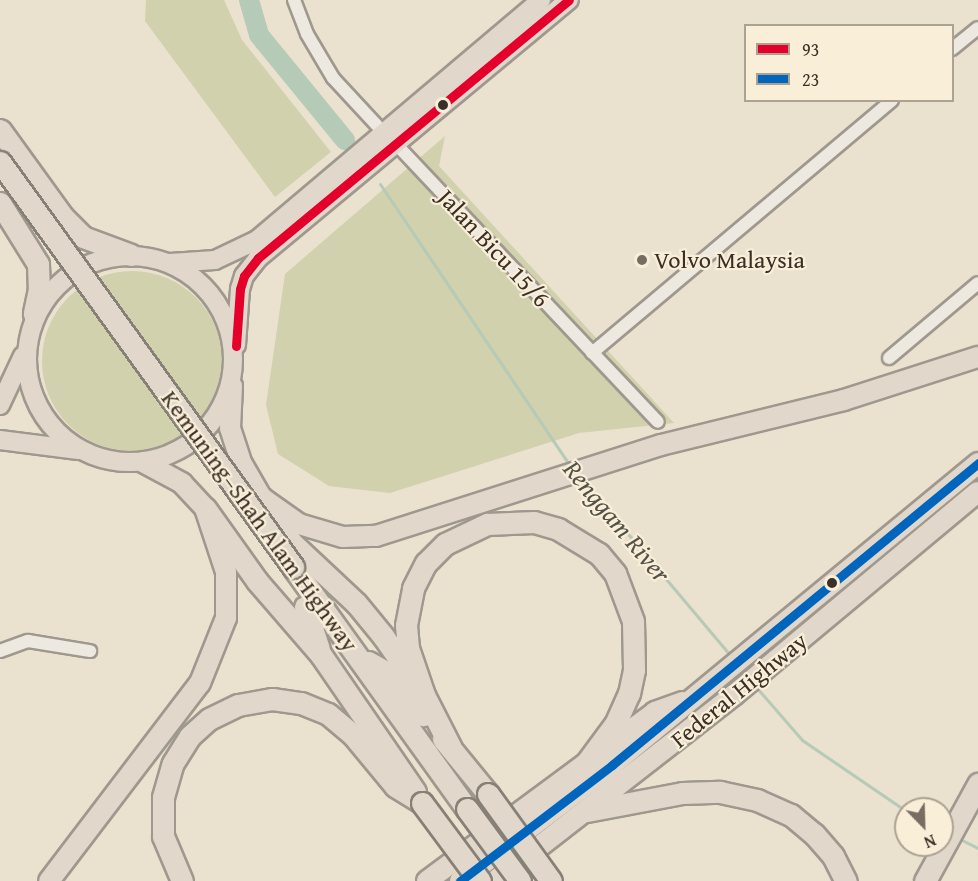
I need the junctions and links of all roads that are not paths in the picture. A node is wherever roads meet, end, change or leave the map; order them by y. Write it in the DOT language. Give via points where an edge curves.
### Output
graph roads {
  1 [pos="294,0"];
  2 [pos="541,0"];
  3 [pos="568,0"];
  4 [pos="978,28"];
  5 [pos="954,47"];
  6 [pos="890,102"];
  7 [pos="0,130"];
  8 [pos="389,138"];
  9 [pos="0,162"];
  10 [pos="0,183"];
  11 [pos="0,203"];
  12 [pos="130,255"];
  13 [pos="170,263"];
  14 [pos="978,283"];
  15 [pos="34,313"];
  16 [pos="236,346"];
  17 [pos="25,350"];
  18 [pos="592,353"];
  19 [pos="978,357"];
  20 [pos="889,358"];
  21 [pos="232,386"];
  22 [pos="0,405"];
  23 [pos="658,422"];
  24 [pos="0,440"];
  25 [pos="83,451"];
  26 [pos="143,462"];
  27 [pos="978,463"];
  28 [pos="978,492"];
  29 [pos="262,498"];
  30 [pos="205,508"];
  31 [pos="288,572"];
  32 [pos="305,607"];
  33 [pos="0,651"];
  34 [pos="90,651"];
  35 [pos="321,655"];
  36 [pos="357,656"];
  37 [pos="423,695"];
  38 [pos="698,696"];
  39 [pos="451,748"];
  40 [pos="584,766"];
  41 [pos="974,791"];
  42 [pos="422,803"];
  43 [pos="587,811"];
  44 [pos="462,813"];
  45 [pos="49,881"];
  46 [pos="182,881"];
  47 [pos="427,881"];
  48 [pos="460,881"];
  49 [pos="480,881"];
  50 [pos="495,881"];
  51 [pos="502,881"];
  52 [pos="520,881"];
  53 [pos="550,881"];
  54 [pos="846,881"];
  55 [pos="925,881"];
  1 -- 8 [label="street, Jalan Bicu 15/6" via="307,34 333,78"];
  2 -- 8 [label="main road"];
  3 -- 8 [label="main road"];
  4 -- 5 [label="street"];
  6 -- 18 [label="street"];
  7 -- 12 [label="highway" via="63,217 83,237"];
  8 -- 13 [label="main road" via="257,240 215,260"];
  8 -- 16 [label="main road" via="248,270 240,289"];
  8 -- 18 [label="street, Jalan Bicu 15/6"];
  9 -- 31 [label="highway, Kemuning–Shah Alam Highway, bridge"];
  10 -- 31 [label="highway, Kemuning–Shah Alam Highway"];
  11 -- 15 [label="highway" via="38,264 39,289"];
  12 -- 13 [label="main road"];
  12 -- 15 [label="main road" via="99,259 81,267 61,281"];
  13 -- 16 [label="main road" via="212,300"];
  14 -- 20 [label="street"];
  15 -- 17 [label="main road"];
  16 -- 21 [label="main road"];
  17 -- 22 [label="main road" via="17,377"];
  17 -- 25 [label="main road" via="27,373 44,417 61,436"];
  18 -- 23 [label="street, Jalan Bicu 15/6"];
  19 -- 29 [label="highway" via="844,400 603,463 376,536 343,537 316,532"];
  21 -- 26 [label="main road" via="214,422 206,429 182,449"];
  21 -- 29 [label="highway" via="230,428 242,464"];
  24 -- 25 [label="main road"];
  25 -- 26 [label="main road" via="112,461"];
  26 -- 30 [label="highway" via="182,483"];
  27 -- 38 [label="highway, Federal Highway"];
  28 -- 43 [label="highway, Federal Highway" via="734,695"];
  29 -- 37 [label="highway" via="272,519 295,546 356,603"];
  30 -- 35 [label="highway" via="257,581"];
  30 -- 45 [label="highway" via="226,572 226,618 220,642 200,683"];
  31 -- 32 [label="highway, Kemuning–Shah Alam Highway"];
  31 -- 36 [label="highway, Kemuning–Shah Alam Highway"];
  32 -- 35 [label="highway"];
  32 -- 44 [label="highway, Kemuning–Shah Alam Highway"];
  33 -- 34 [label="street" via="27,641"];
  35 -- 42 [label="highway"];
  36 -- 39 [label="highway" via="388,673"];
  36 -- 44 [label="highway, Kemuning–Shah Alam Highway"];
  37 -- 39 [label="highway"];
  37 -- 40 [label="highway" via="408,648 406,625 413,588 426,564 445,544 487,524 534,522 558,529 599,554 615,573 633,621 634,670 629,693 615,724"];
  38 -- 40 [label="highway" via="655,712"];
  38 -- 48 [label="highway, Federal Highway" via="509,847"];
  39 -- 53 [label="highway, bridge"];
  40 -- 47 [label="highway"];
  41 -- 55 [label="highway"];
  42 -- 46 [label="highway" via="395,786 353,735 328,714 301,703 272,699 238,705 209,719 190,736 173,763 163,797 163,836"];
  42 -- 49 [label="highway, bridge"];
  43 -- 50 [label="highway, Federal Highway"];
  43 -- 54 [label="highway" via="682,793 720,792 757,801 791,815 814,834 833,856"];
  44 -- 51 [label="highway, Kemuning–Shah Alam Highway"];
  44 -- 52 [label="highway, Kemuning–Shah Alam Highway, bridge"];
}
